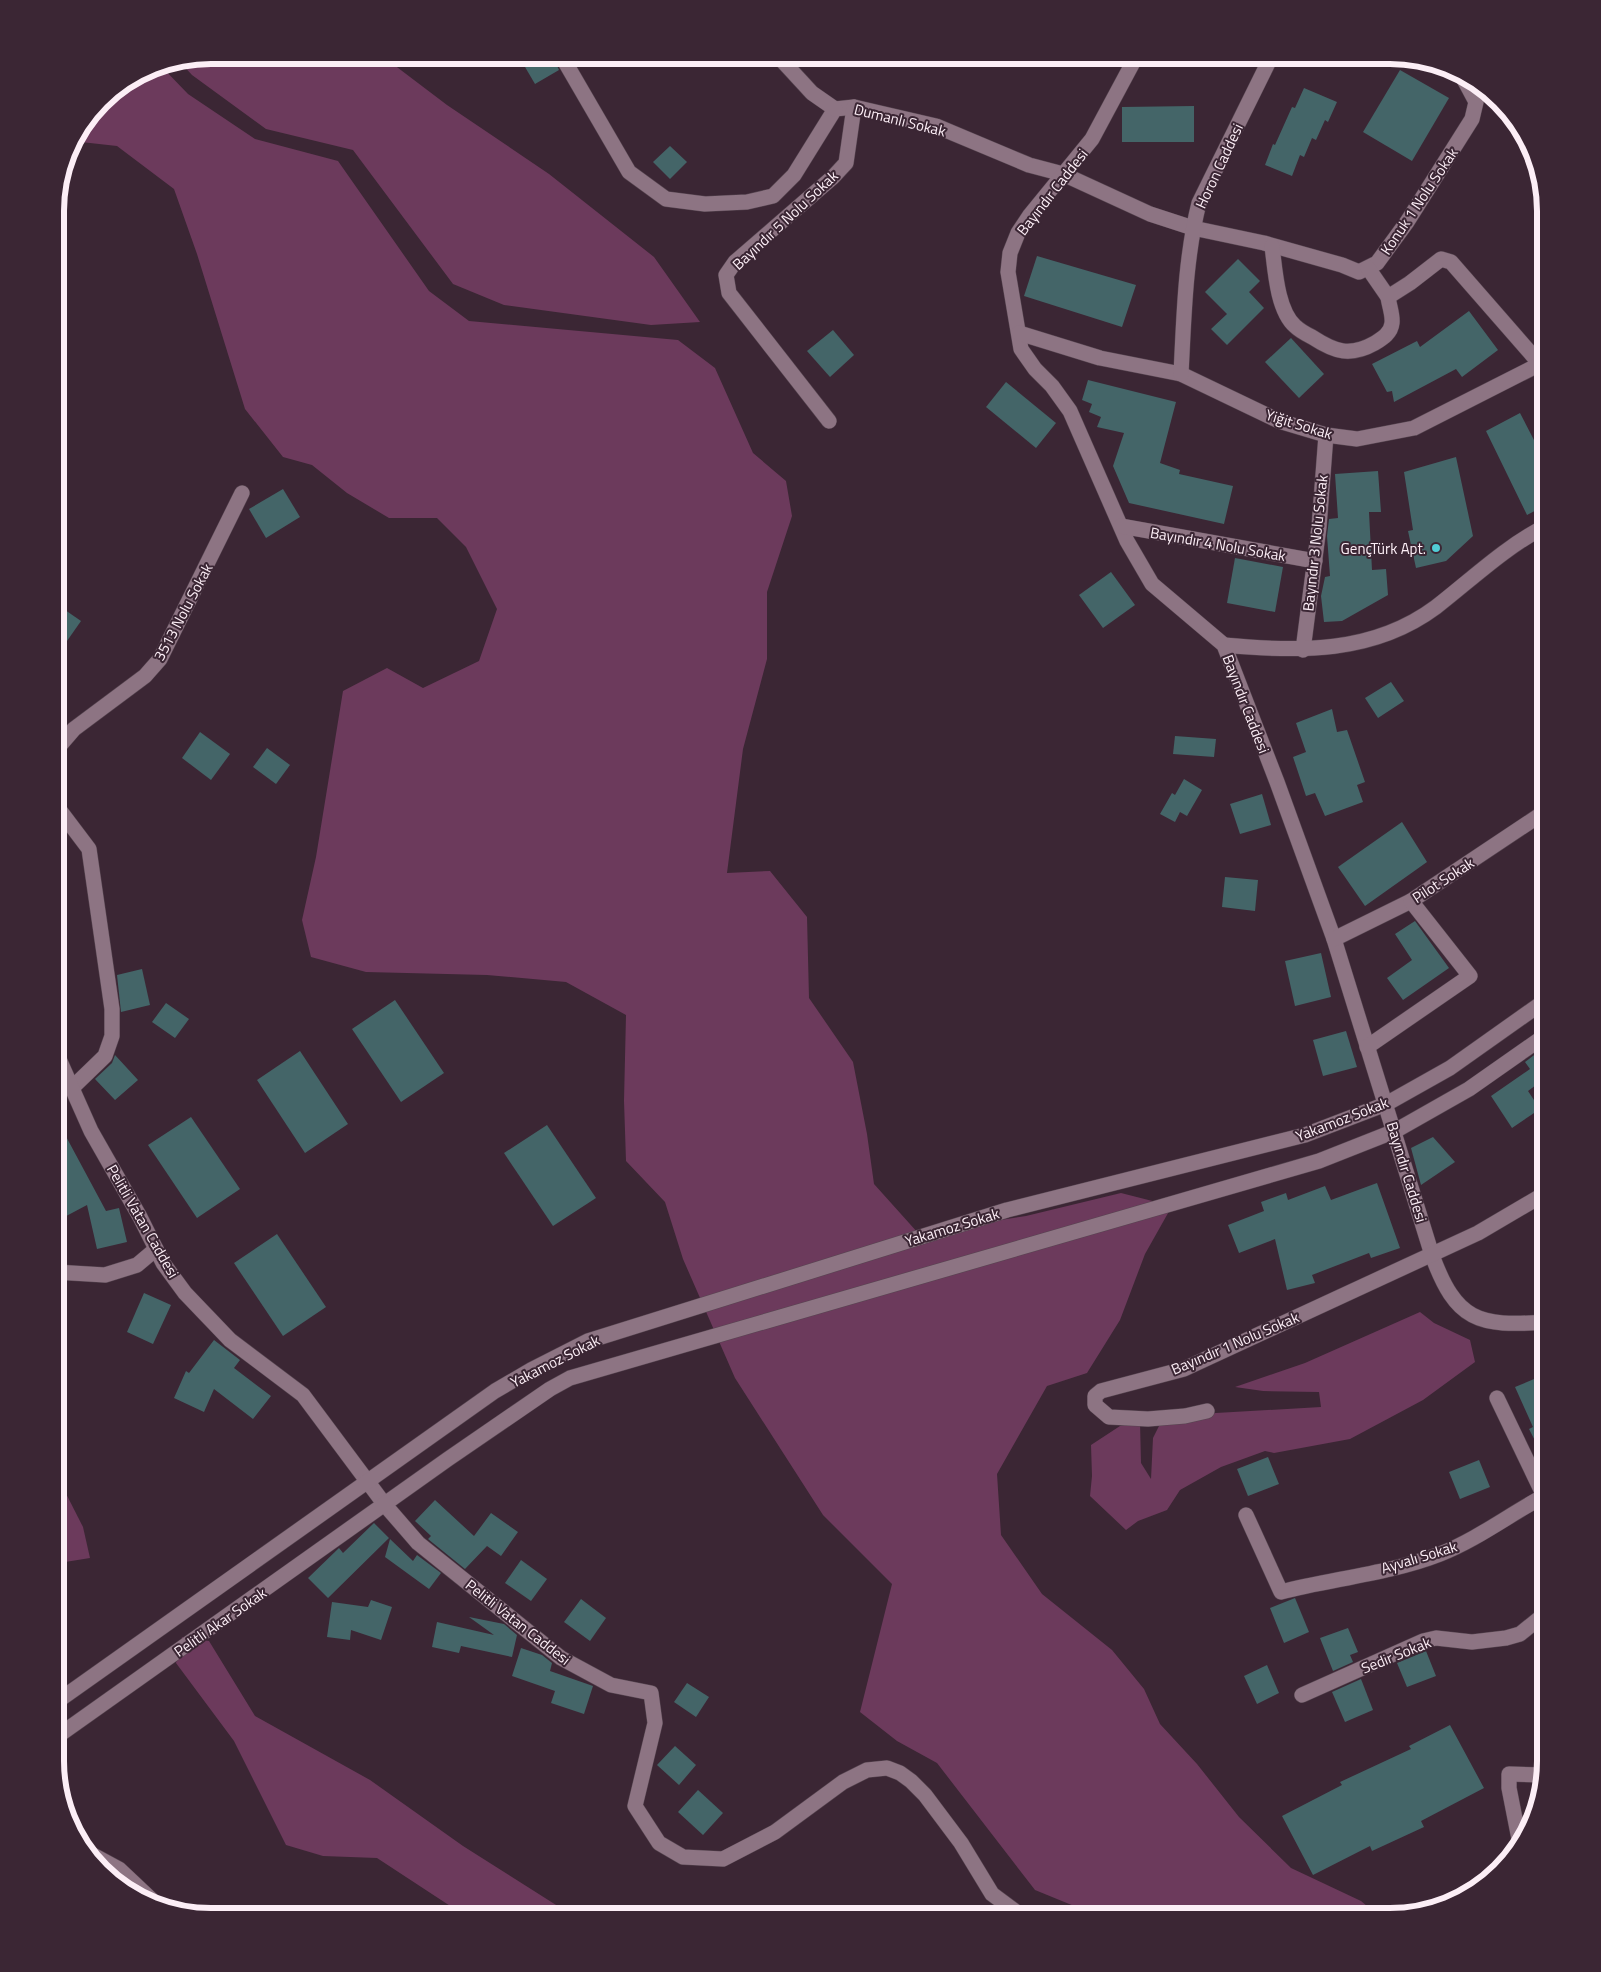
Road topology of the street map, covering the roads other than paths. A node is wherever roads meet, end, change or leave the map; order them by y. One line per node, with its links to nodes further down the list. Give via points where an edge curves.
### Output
1 (566, 64): 7 (street, Dumanlı Sokak, via 629,172 666,199 705,204 747,202 773,196 794,175)
2 (785, 64): 7 (street, via 812,93)
3 (1132, 64): 8 (street, Bayındır Caddesi, via 1092,139)
4 (1268, 64): 9 (street, Horon Caddesi, via 1199,203)
5 (1467, 85): 11 (street, Konuk 1 Nolu Sokak, via 1476,102 1472,119 1407,222 1377,263)
6 (854, 107): 7 (street, Dumanlı Sokak); 8 (street, Dumanlı Sokak, via 936,126 1029,165); 17 (street, Bayındır 5 Nolu Sokak, via 846,163 735,262 726,276 729,294)
7 (835, 109)
8 (1063, 174): 9 (street, Dumanlı Sokak, via 1150,214); 13 (street, Bayındır Caddesi, via 1030,215 1010,253 1008,272)
9 (1193, 228): 10 (street, Konuk 1 Nolu Sokak); 16 (street, Horon Caddesi)
10 (1272, 246): 11 (street, Konuk 1 Nolu Sokak, via 1359,272); 12 (street, via 1285,311 1295,326 1326,346 1345,352 1363,350 1381,340 1392,323)
11 (1368, 268): 12 (street)
12 (1388, 297): 14 (street, via 1441,259 1451,262)
13 (1019, 333): 16 (street, Yiğit Sokak, via 1100,358); 20 (street, Bayındır Caddesi, via 1021,349 1070,411)
14 (1537, 355)
15 (1537, 365): 18 (street, Yiğit Sokak, via 1414,428 1357,439)
16 (1181, 374): 18 (street, Yiğit Sokak, via 1279,421)
17 (829, 421)
18 (1326, 435): 22 (street, Bayındır 3 Nolu Sokak)
19 (242, 493): 25 (street, 3513 Nolu Sokak, via 160,660 145,676)
20 (1121, 526): 22 (street, Bayındır 4 Nolu Sokak); 23 (street, Bayındır Caddesi, via 1152,584)
21 (1537, 530): 24 (street, via 1407,625 1346,646)
22 (1315, 561): 24 (street, Bayındır 3 Nolu Sokak)
23 (1224, 645): 24 (street); 29 (street, Bayındır Caddesi)
24 (1303, 650)
25 (64, 741)
26 (64, 816): 34 (street, via 88,849 112,1009 112,1036 105,1056)
27 (1537, 817): 28 (street, Pilot Sokak)
28 (1411, 901): 29 (street, Pilot Sokak); 32 (street, via 1470,976)
29 (1334, 939): 32 (street, Bayındır Caddesi)
30 (1537, 1006): 35 (street, Yakamoz Sokak, via 1450,1068)
31 (1537, 1041): 36 (street, Yakamoz Sokak, via 1470,1088)
32 (1367, 1047): 35 (street, Bayındır Caddesi)
33 (64, 1068): 34 (street, Pelitli Vatan Caddesi)
34 (73, 1087): 38 (street, Pelitli Vatan Caddesi, via 91,1131)
35 (1386, 1104): 36 (street, Bayındır Caddesi); 45 (street, Yakamoz Sokak, via 1305,1135 1007,1210 588,1341 496,1391)
36 (1395, 1131): 39 (street, Bayındır Caddesi); 47 (street, Yakamoz Sokak, via 1319,1161 570,1378)
37 (1537, 1198): 39 (street, via 1478,1233)
38 (156, 1249): 40 (street, via 137,1265 105,1275); 45 (street, Pelitli Vatan Caddesi, via 185,1293 230,1340 303,1395)
39 (1432, 1254): 41 (street, Bayındır Caddesi, via 1452,1299 1471,1316 1498,1324); 43 (street, Bayındır 1 Nolu Sokak, via 1184,1369 1101,1392 1096,1396 1095,1405 1109,1417 1148,1419)
40 (64, 1273)
41 (1537, 1322)
42 (1498, 1398): 44 (street)
43 (1207, 1411)
44 (1537, 1478)
45 (369, 1481): 47 (street, Pelitli Vatan Caddesi); 51 (street, Pelitli Akar Sokak)
46 (1537, 1500): 48 (street, Ayvalı Sokak, via 1475,1539 1439,1554 1405,1565 1281,1592)
47 (385, 1505): 52 (street, Pelitli Akar Sokak); 57 (street, Pelitli Vatan Caddesi, via 418,1543 561,1658 611,1684 651,1693 655,1723 634,1806 659,1843 683,1857 723,1859 775,1832 842,1782 867,1770 887,1768 911,1780 925,1795 961,1843 992,1894)
48 (1246, 1515)
49 (1537, 1620): 50 (street, Sedir Sokak, via 1520,1634 1506,1638 1472,1642 1436,1638 1423,1641)
50 (1302, 1695)
51 (64, 1697)
52 (64, 1732)
53 (1536, 1775): 54 (street, via 1509,1774)
54 (1518, 1835)
55 (102, 1860): 56 (street, via 119,1869)
56 (143, 1892)
57 (1011, 1908)

